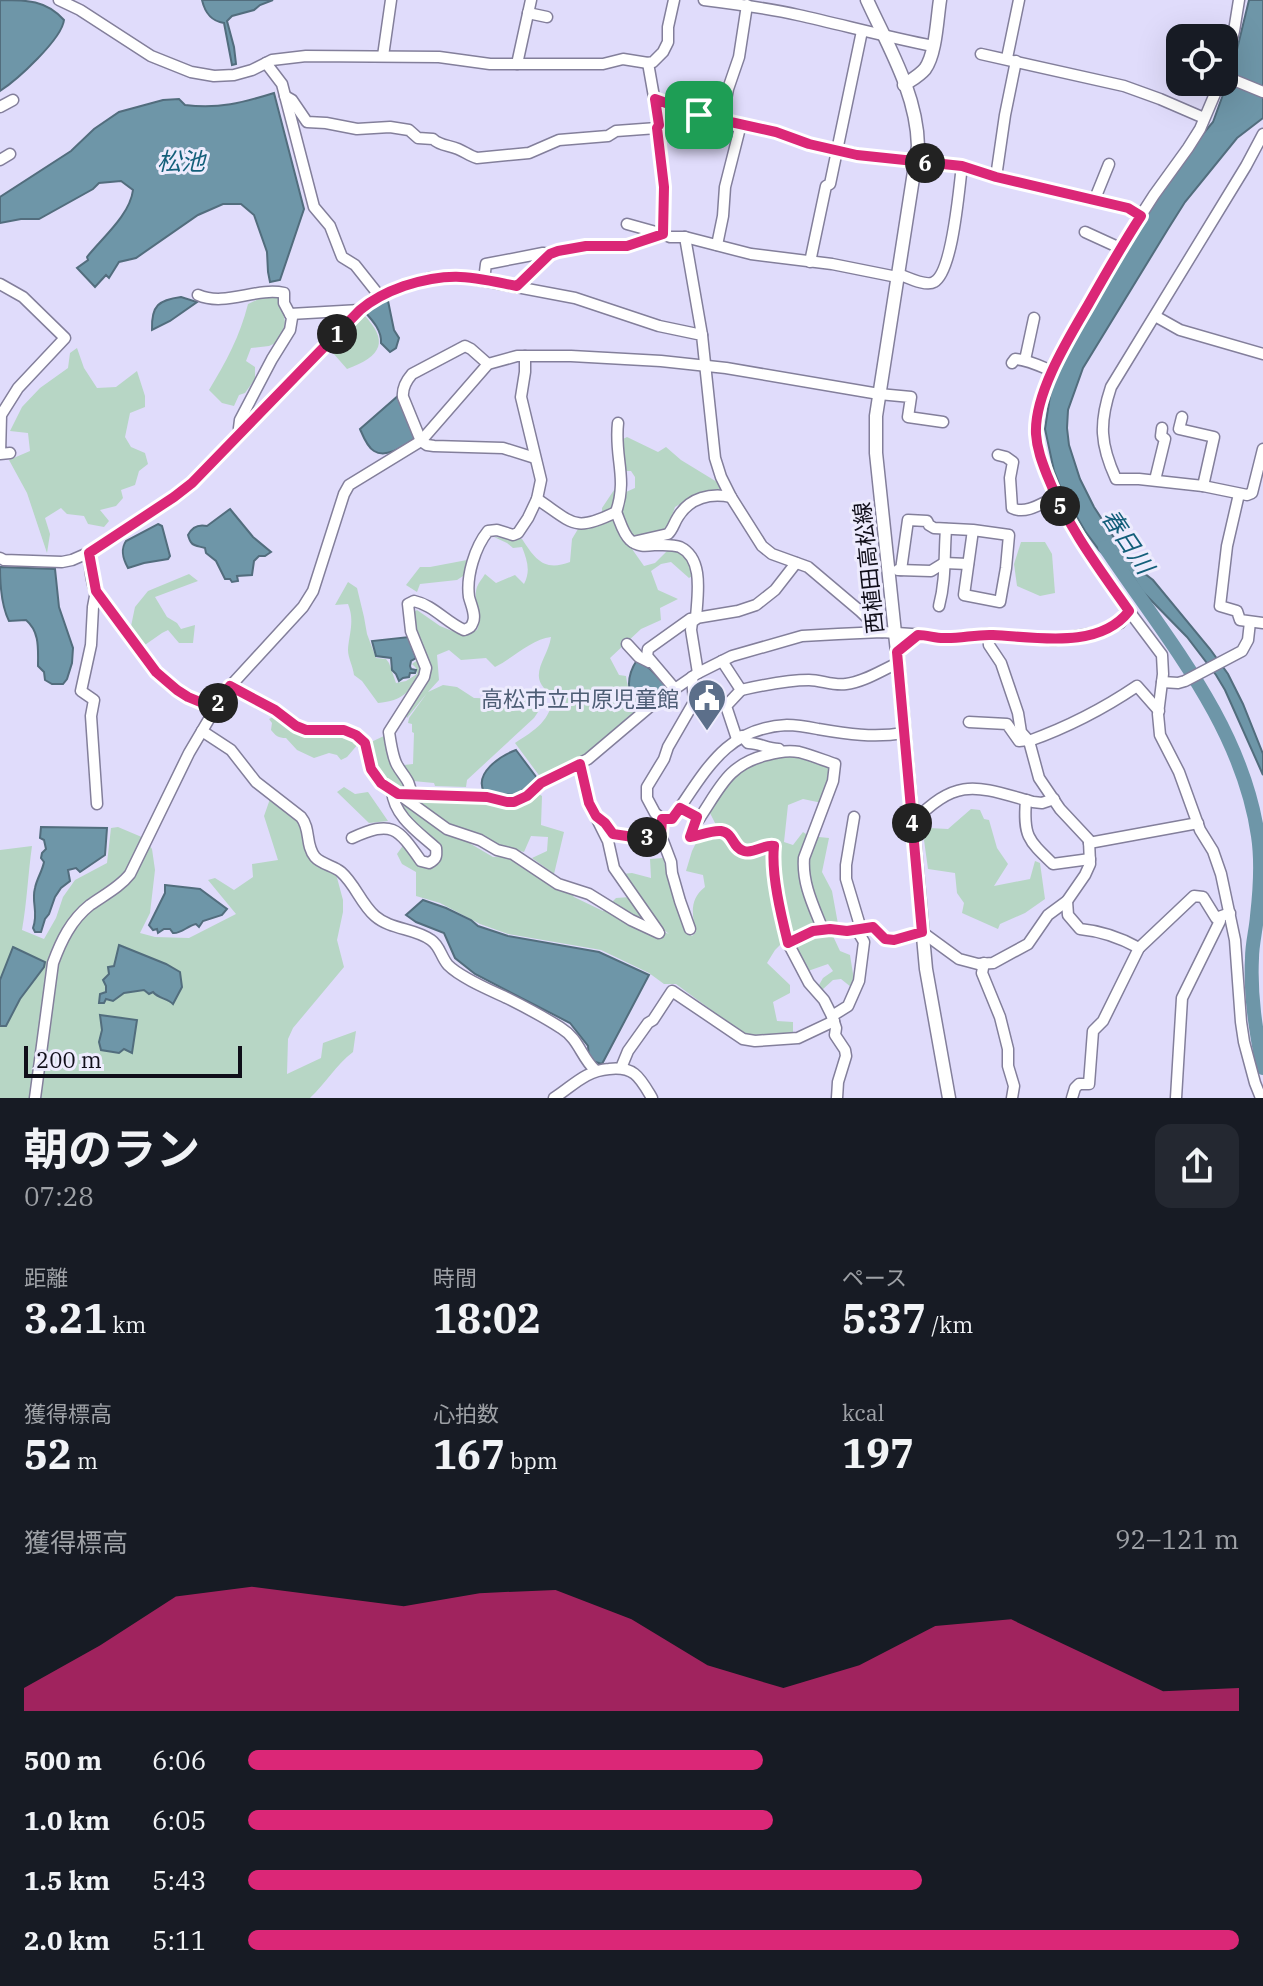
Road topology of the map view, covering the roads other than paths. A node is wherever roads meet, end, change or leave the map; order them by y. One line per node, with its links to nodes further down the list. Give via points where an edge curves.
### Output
1 (59, 0): 10 (street)
2 (391, 0): 19 (street)
3 (531, 0): 12 (street)
4 (674, 0): 22 (street, via 668,42)
5 (704, 0): 11 (street)
6 (867, 0): 16 (main road, 西植田高松線)
7 (940, 0): 17 (main road)
8 (1019, 0): 20 (street)
9 (1239, 0): 14 (street)
10 (74, 3): 21 (street, via 143,52 191,72 234,75)
11 (747, 5): 15 (street); 33 (street)
12 (528, 13): 13 (street); 23 (street)
13 (547, 17)
14 (1235, 24)
15 (862, 31): 16 (street); 37 (street)
16 (883, 36): 17 (street); 25 (main road, 西植田高松線)
17 (933, 46): 25 (main road, via 926,67)
18 (981, 54): 20 (street)
19 (383, 56): 21 (street, via 306,56); 23 (street)
20 (1011, 59): 32 (street, via 1124,86); 41 (street)
21 (266, 63): 27 (street)
22 (648, 63): 23 (street, via 623,59 603,64); 29 (street)
23 (517, 64)
24 (1238, 82): 26 (street)
25 (904, 85): 38 (main road, 西植田高松線, via 916,118)
26 (1263, 92)
27 (285, 96): 35 (street, via 307,122 409,130 477,158 529,153 559,140); 56 (street, via 314,207 330,226 342,257)
28 (1215, 96): 32 (street)
29 (655, 99): 33 (street); 35 (street)
30 (13, 100): 31 (street)
31 (0, 107)
32 (1204, 118): 43 (street)
33 (722, 120): 34 (street)
34 (741, 124): 37 (street); 48 (street)
35 (657, 128): 46 (street)
36 (1263, 134): 60 (street)
37 (838, 149): 38 (street); 51 (street)
38 (915, 162): 40 (street); 52 (main road, 西植田高松線)
39 (1109, 164): 42 (street)
40 (962, 166): 41 (street); 52 (street, via 950,247 938,280 927,284)
41 (996, 177): 42 (street)
42 (1094, 201): 43 (street)
43 (1141, 216): 49 (street)
44 (627, 224): 46 (street)
45 (1085, 232): 49 (street)
46 (663, 234): 47 (street); 50 (street, via 627,246 575,247)
47 (685, 237): 48 (street); 62 (street)
48 (717, 245): 51 (street)
49 (1120, 248): 69 (street)
50 (550, 254): 53 (street, via 486,264); 55 (street)
51 (810, 262): 52 (street)
52 (898, 276): 70 (main road, 西植田高松線)
53 (484, 280): 55 (street); 58 (street, via 430,278 385,293)
54 (0, 284): 78 (street, via 23,297 65,338 18,388 1,415 0,454)
55 (517, 286): 62 (street)
56 (378, 294)
57 (198, 295): 59 (street, via 206,299 284,293)
58 (360, 310): 59 (street); 75 (street)
59 (290, 314): 75 (street, via 290,330 240,420)
60 (1155, 316): 63 (street, via 1180,330); 81 (street, via 1111,387 1103,410 1103,435 1116,479)
61 (1034, 318): 65 (street)
62 (702, 335): 68 (street)
63 (1263, 354)
64 (525, 356): 67 (street); 68 (street); 80 (street, via 521,397)
65 (1025, 360): 66 (street); 69 (street)
66 (1012, 363)
67 (488, 364): 76 (street); 76 (street, via 465,346 412,374 402,393)
68 (704, 365): 70 (street); 84 (street, via 715,458)
69 (1052, 371): 85 (street, via 1036,435)
70 (879, 394): 72 (street, via 911,397 908,417); 96 (main road, 西植田高松線, via 876,453)
71 (1182, 417): 82 (street, via 1179,429 1214,437)
72 (943, 422)
73 (618, 423): 87 (street, via 623,487)
74 (1162, 428): 81 (street, via 1165,439)
75 (241, 434): 91 (street, via 192,483)
76 (421, 441): 80 (street, via 503,448); 112 (street, via 349,485 308,599)
77 (1263, 449): 83 (street, via 1252,493)
78 (10, 453)
79 (998, 455): 85 (street, via 1013,462 1012,508 1025,511)
80 (535, 458): 86 (street, via 541,480)
81 (1155, 480): 82 (street)
82 (1203, 486): 83 (street)
83 (1239, 494): 101 (street, via 1220,606)
84 (731, 497): 90 (street, via 709,495 687,505 668,534); 93 (street, via 762,546)
85 (1055, 497): 99 (street)
86 (537, 499): 87 (street, via 577,524); 125 (street, via 518,533 488,531 481,540 472,563 471,627 456,627 422,603 408,604 411,631 426,668 389,732)
87 (616, 512): 90 (street)
88 (946, 529): 89 (street); 94 (street); 96 (street, via 908,520)
89 (973, 530): 95 (street); 95 (street, via 1009,535 1000,602 964,595)
90 (631, 542): 100 (street, via 679,546 687,553 696,566)
91 (89, 553): 92 (street, via 62,562); 97 (street)
92 (0, 558)
93 (796, 563): 100 (street, via 756,605); 103 (street, via 821,576)
94 (944, 563): 95 (street); 96 (street, via 931,571); 98 (street)
95 (968, 564)
96 (895, 571): 103 (main road, 西植田高松線)
97 (96, 591): 115 (street, via 156,672 188,697); 128 (street, via 81,691 94,700)
98 (939, 606)
99 (1129, 611): 104 (street, via 1120,623 1100,632 1054,640); 111 (street, via 1162,655)
100 (696, 619): 109 (street, via 648,649); 110 (street, via 691,630)
101 (1250, 622): 102 (street); 111 (street, via 1242,651 1178,683)
102 (1263, 623)
103 (888, 633): 105 (street); 107 (main road, 西植田高松線); 108 (street, via 802,636)
104 (988, 634): 105 (street); 121 (street)
105 (918, 635): 107 (street)
106 (627, 644): 109 (street)
107 (897, 657): 114 (street, via 847,684 812,679); 119 (main road, 西植田高松線)
108 (722, 661): 110 (street); 114 (street)
109 (651, 663): 113 (street)
110 (695, 675): 113 (street); 133 (street, via 694,702 647,787 647,798)
111 (1162, 682): 116 (street)
112 (230, 686): 115 (street); 124 (street, via 306,730 356,735 365,743 371,769)
113 (675, 689): 123 (street)
114 (741, 690): 120 (street, via 726,706)
115 (218, 703): 118 (street)
116 (1159, 711): 121 (street, via 1137,686 1106,707); 135 (street, via 1160,735)
117 (969, 722): 121 (street, via 1007,724 1019,741)
118 (202, 731): 152 (street, via 231,750 256,782 301,817 316,858 342,872 375,916 427,937 448,965 564,1029); 153 (street, via 130,874 80,915 58,948)
119 (904, 733): 120 (street, via 855,735 790,725); 134 (main road, 西植田高松線)
120 (739, 738): 122 (street); 129 (street, via 711,764)
121 (1028, 740): 126 (street, via 1039,778)
122 (784, 751): 131 (street, via 739,765); 145 (street, via 835,764 803,866)
123 (580, 764): 125 (street, via 514,802); 130 (street)
124 (395, 792): 125 (street); 130 (street, via 447,829 513,854 558,884 589,894 659,933 614,868); 137 (street, via 395,806 436,848 435,859 421,861 390,828 373,828)
125 (411, 795)
126 (1054, 799): 127 (street); 138 (street)
127 (1026, 800): 134 (street, via 976,787 962,789 931,803); 139 (street, via 1025,827 1053,864)
128 (97, 804)
129 (680, 808): 131 (street); 133 (street, via 672,819)
130 (596, 816): 136 (street, via 613,834)
131 (697, 817): 147 (street, via 690,837 722,831 744,851 774,846)
132 (854, 817): 144 (street, via 846,879)
133 (662, 819): 136 (street)
134 (912, 823): 146 (main road, 西植田高松線)
135 (1198, 823): 138 (street); 141 (street, via 1216,859)
136 (661, 835): 143 (street)
137 (352, 838)
138 (1089, 843): 139 (street)
139 (1090, 859): 140 (street)
140 (1067, 901): 148 (street, via 1068,915 1080,929); 149 (street, via 1048,915 1028,944)
141 (1230, 913): 142 (street); 161 (street, via 1241,1022)
142 (1219, 917): 148 (street, via 1203,897 1194,896); 160 (street, via 1182,998)
143 (690, 929)
144 (859, 929): 145 (street); 146 (street, via 873,927 894,940); 150 (street, via 864,942 859,981 848,1006)
145 (823, 930): 147 (street)
146 (922, 932): 149 (street, via 959,959); 157 (main road, 西植田高松線)
147 (788, 943): 150 (street)
148 (1139, 948): 159 (street, via 1093,1031 1089,1084 1079,1084)
149 (984, 963): 158 (street, via 982,973 1008,1049)
150 (833, 1019): 151 (street, via 798,1038 743,1039 672,991); 156 (street, via 846,1056)
151 (621, 1068): 152 (street); 155 (street, via 631,1070)
152 (595, 1070): 154 (street)
153 (35, 1098)
154 (554, 1098)
155 (652, 1098)
156 (837, 1098)
157 (949, 1098)
158 (1012, 1098)
159 (1072, 1098)
160 (1176, 1098)
161 (1261, 1098)

